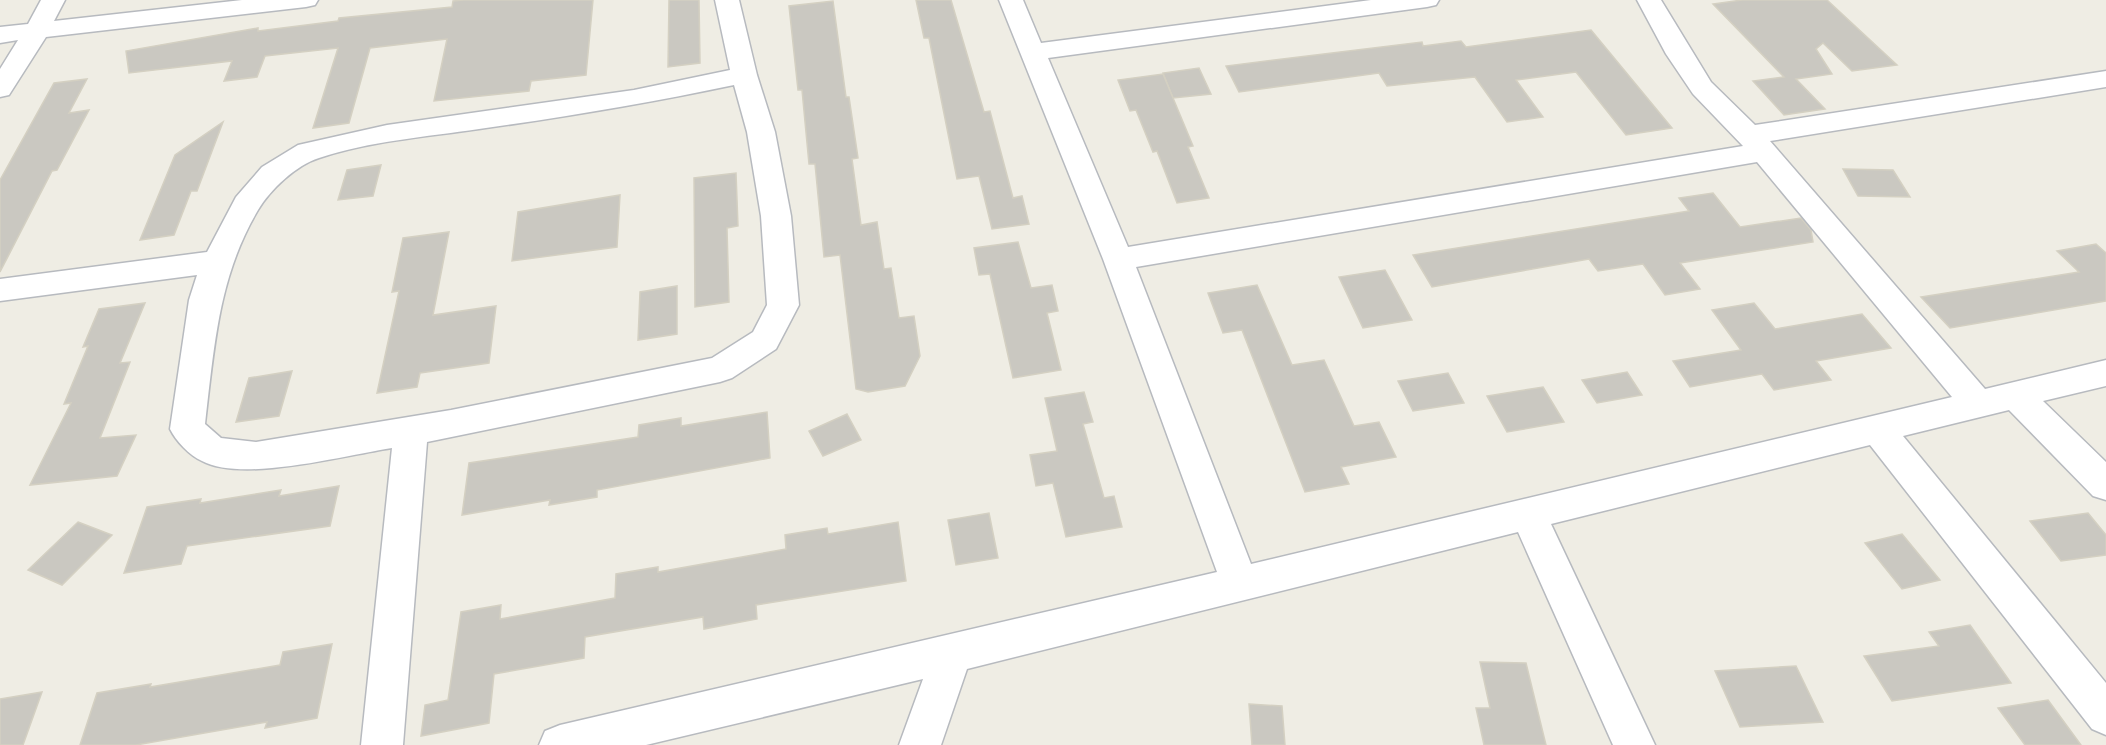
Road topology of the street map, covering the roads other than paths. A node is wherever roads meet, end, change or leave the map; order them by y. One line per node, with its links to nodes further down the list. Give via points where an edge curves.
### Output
1 (53, 0): 7 (street)
2 (306, 0): 7 (street)
3 (727, 0): 10 (street)
4 (1011, 0): 9 (street)
5 (1427, 0): 9 (street)
6 (1649, 0): 13 (street, via 1678,54 1702,88)
7 (37, 31): 8 (street); 12 (street)
8 (0, 35)
9 (1031, 52): 14 (street)
10 (744, 75): 15 (street, via 634,98 387,134 308,150 272,174 246,204); 21 (street, via 761,132 779,250 783,305 765,340 720,369)
11 (2106, 79): 13 (street)
12 (0, 89)
13 (1756, 144): 14 (street); 19 (street)
14 (1118, 259): 24 (street)
15 (218, 262): 16 (street); 21 (street, via 206,300 187,429 213,451 256,456)
16 (0, 290)
17 (2106, 373): 18 (street)
18 (2014, 394): 19 (street); 22 (street)
19 (1977, 403): 20 (street)
20 (1878, 430): 23 (street); 26 (street)
21 (411, 431): 27 (street)
22 (2106, 485)
23 (1528, 514): 24 (street); 30 (street)
24 (1240, 585): 25 (street)
25 (952, 654): 28 (street); 29 (street)
26 (2106, 715)
27 (382, 745)
28 (560, 745)
29 (920, 745)
30 (1634, 745)

